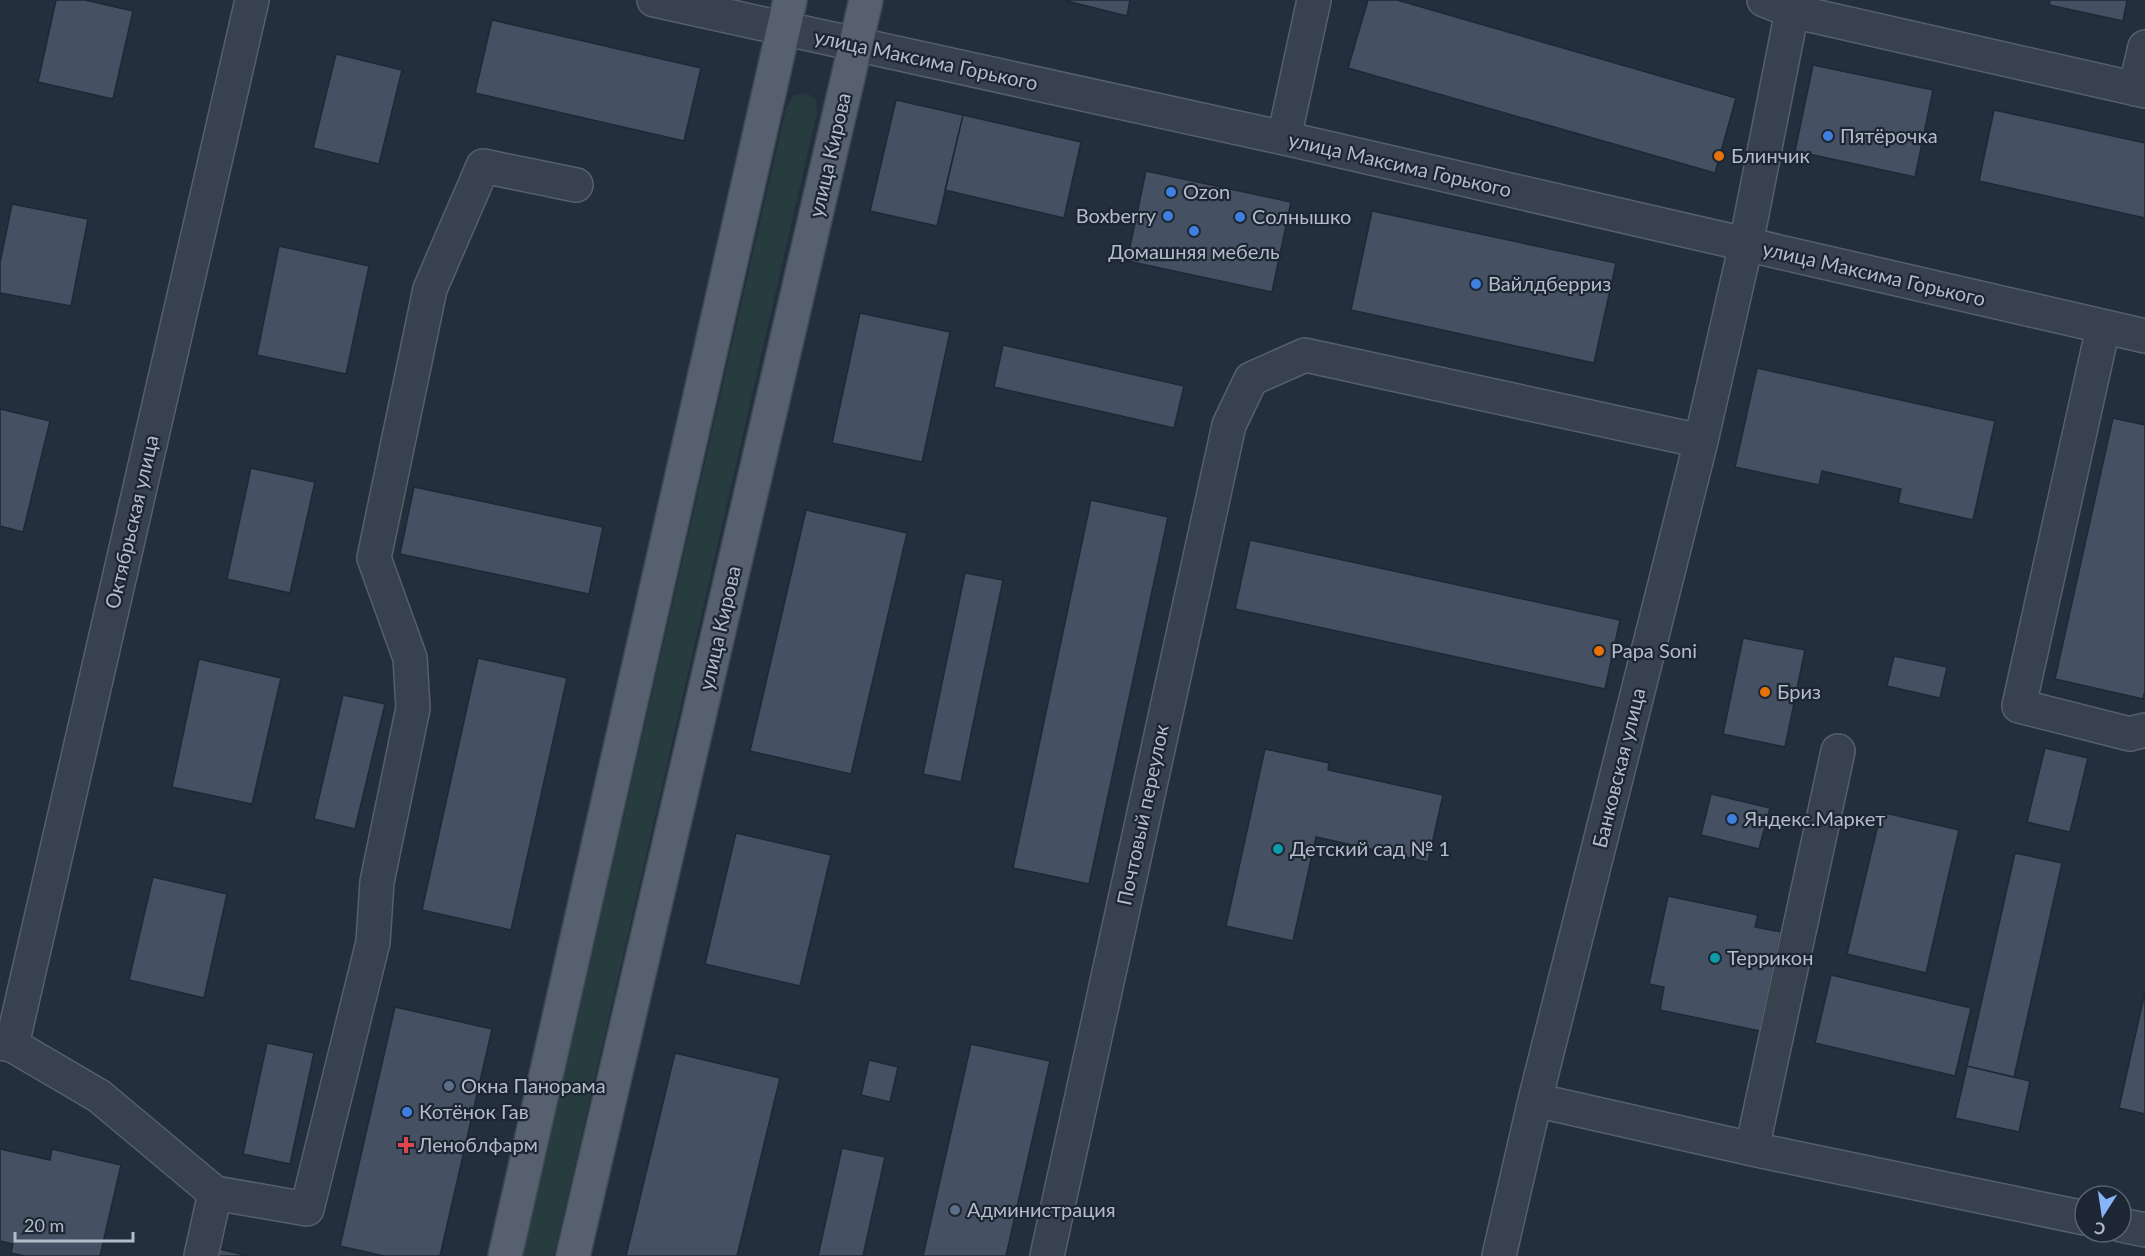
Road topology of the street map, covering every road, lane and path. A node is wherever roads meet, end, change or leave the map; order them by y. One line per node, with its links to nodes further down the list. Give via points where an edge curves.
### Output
1 (252, 0): 19 (street, Октябрьская улица)
2 (654, 0): 7 (street, улица Максима Горького)
3 (866, 0): 8 (main road, улица Кирова)
4 (1314, 0): 11 (street)
5 (1778, 5): 6 (street); 13 (street, Банковская улица)
6 (1847, 12): 10 (street)
7 (786, 14): 8 (street, улица Максима Горького); 25 (main road)
8 (856, 45): 11 (street, улица Максима Горького); 26 (main road, улица Кирова)
9 (2145, 47): 10 (street)
10 (2140, 90)
11 (1284, 138): 13 (street, улица Максима Горького)
12 (576, 185): 22 (street, via 483,166 430,290 374,558 410,658 413,708 377,882 373,942 307,1209)
13 (1746, 244): 14 (street, улица Максима Горького); 16 (street, Банковская улица)
14 (2103, 328): 15 (street, улица Максима Горького); 17 (street, via 2019,706 2130,734)
15 (2145, 336)
16 (1701, 441): 20 (street, Банковская улица); 27 (street, Почтовый переулок, via 1305,355 1251,379 1228,425)
17 (2145, 730)
18 (1838, 751): 21 (street)
19 (6, 1044): 22 (street, via 99,1096)
20 (1535, 1100): 21 (street); 28 (street, Банковская улица)
21 (1752, 1149): 23 (street)
22 (215, 1193): 24 (street)
23 (2073, 1216)
24 (201, 1256)
25 (505, 1256)
26 (573, 1256)
27 (1047, 1256)
28 (1499, 1256)

